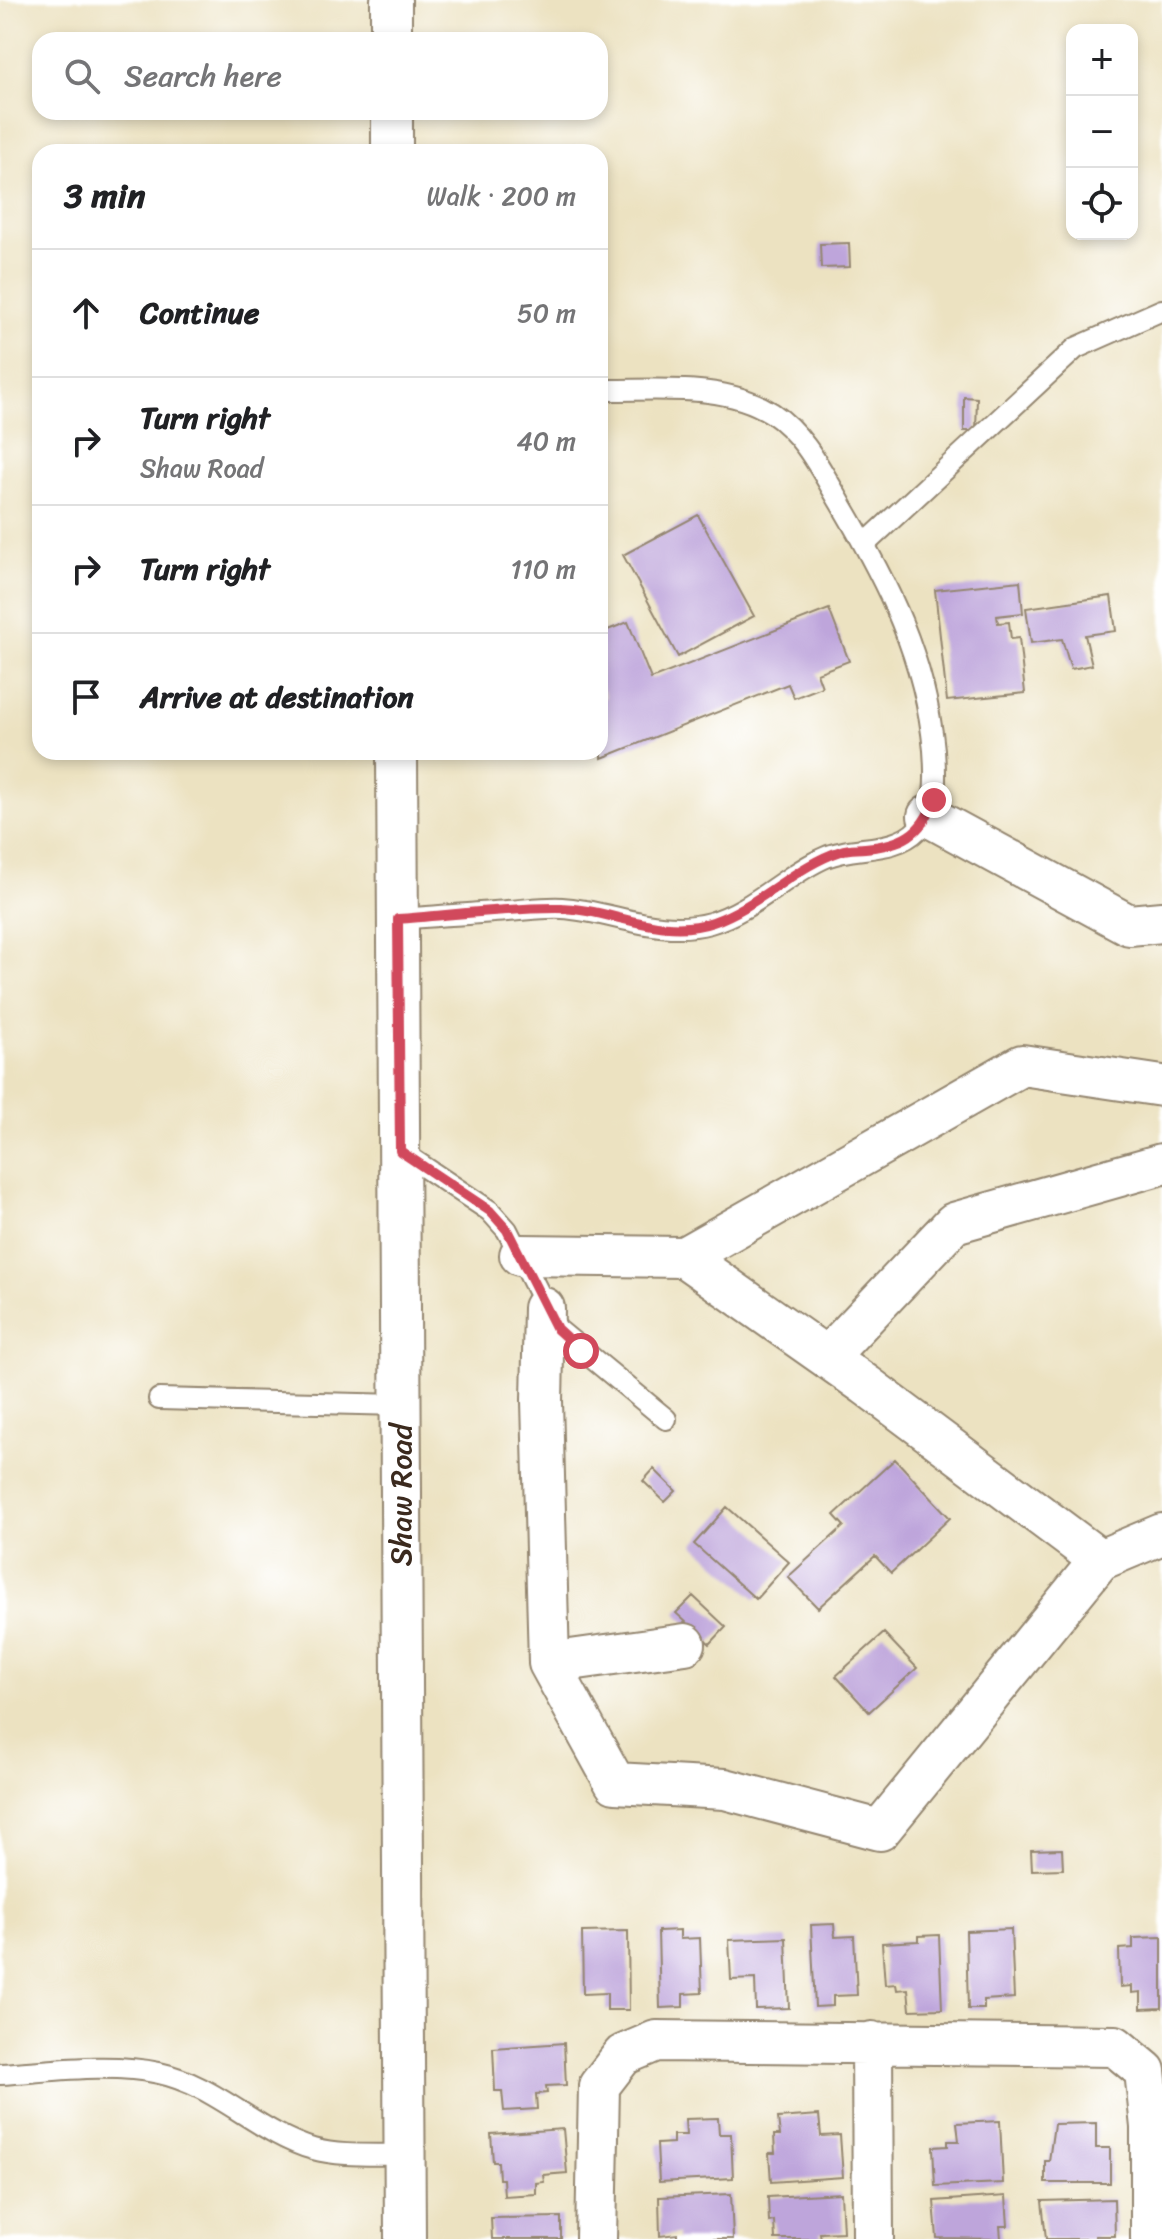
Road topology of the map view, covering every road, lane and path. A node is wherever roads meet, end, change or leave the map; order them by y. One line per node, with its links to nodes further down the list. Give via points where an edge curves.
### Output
1 (391, 0): 2 (street)
2 (391, 32)
3 (392, 120): 4 (street)
4 (392, 144)
5 (1162, 310): 7 (lane, via 1076,348)
6 (608, 390): 7 (lane, via 695,392 738,398 772,413 816,462)
7 (865, 544): 9 (lane, via 895,601 930,711 936,770)
8 (397, 760): 10 (street, Shaw Road)
9 (928, 816): 10 (lane, via 916,832 892,844 845,849 822,858 713,922 660,927 557,908); 11 (street, via 1129,925)
10 (398, 919): 13 (street, Shaw Road)
11 (1162, 922)
12 (1162, 1086): 16 (street, via 1022,1065)
13 (400, 1151): 15 (lane, via 490,1211); 20 (street, Shaw Road)
14 (1162, 1164): 18 (street, via 954,1223)
15 (520, 1255): 16 (street); 17 (lane)
16 (684, 1257): 18 (street)
17 (544, 1308): 21 (lane, via 573,1344); 25 (street)
18 (827, 1357): 23 (street)
19 (159, 1399): 20 (lane)
20 (401, 1405): 28 (street, Shaw Road)
21 (666, 1419)
22 (1162, 1534): 23 (street)
23 (1100, 1560): 25 (street, via 880,1830 725,1789 615,1783)
24 (685, 1644): 25 (street)
25 (549, 1663)
26 (872, 2042): 30 (street, via 656,2041 623,2055 599,2086); 31 (street); 32 (street, via 1115,2046 1145,2071)
27 (0, 2074): 28 (lane, via 126,2069 160,2073 190,2083 312,2148)
28 (405, 2155): 29 (street, Shaw Road)
29 (405, 2239)
30 (596, 2239)
31 (873, 2239)
32 (1151, 2239)

